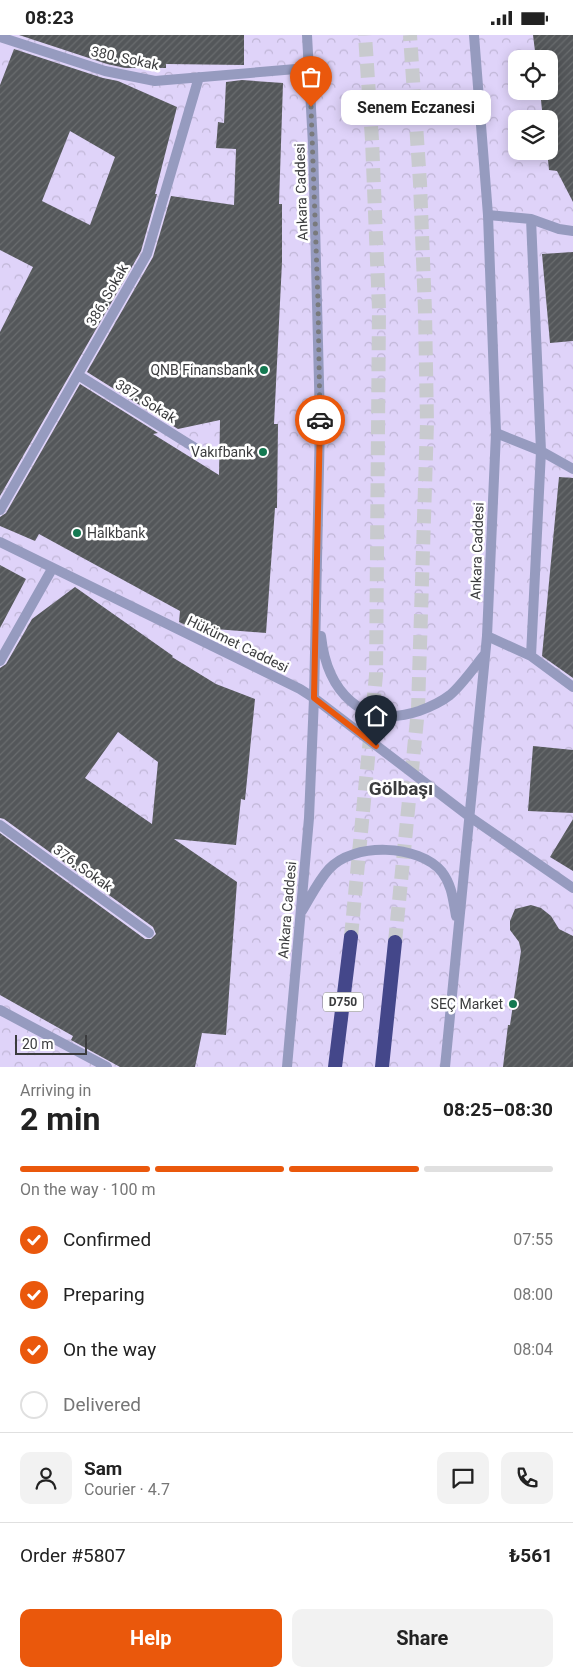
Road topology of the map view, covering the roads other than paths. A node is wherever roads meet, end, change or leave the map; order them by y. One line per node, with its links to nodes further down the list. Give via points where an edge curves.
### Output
1 (307, 35): 4 (street, Ankara Caddesi)
2 (474, 35): 6 (street, Ankara Caddesi)
3 (0, 37): 5 (street, 380. Sokak, via 105,71 155,81)
4 (308, 68): 5 (street, 380. Sokak); 17 (street, Ankara Caddesi, via 320,412)
5 (199, 77): 9 (street, 386. Sokak, via 147,254)
6 (488, 215): 7 (street); 10 (street, Ankara Caddesi)
7 (531, 219): 8 (street); 12 (street)
8 (573, 231)
9 (78, 375): 11 (street, 387. Sokak); 14 (street, 386. Sokak)
10 (496, 433): 12 (street); 18 (street, Ankara Caddesi)
11 (200, 451)
12 (541, 451): 13 (street); 20 (street)
13 (573, 469)
14 (0, 510)
15 (0, 542): 16 (street, Hükümet Caddesi)
16 (52, 569): 21 (street); 23 (street, Hükümet Caddesi)
17 (316, 596): 19 (street, via 323,655 332,679 346,697 369,713 405,716 428,708 451,695); 23 (street, Ankara Caddesi)
18 (487, 636): 19 (street, Ankara Caddesi); 20 (street)
19 (485, 654): 24 (street, Ankara Caddesi)
20 (531, 657): 22 (street)
21 (0, 661)
22 (573, 687)
23 (314, 698): 24 (street, Hükümet Caddesi); 27 (street, Ankara Caddesi)
24 (470, 817): 26 (street, Hükümet Caddesi); 28 (street, Ankara Caddesi)
25 (0, 825): 29 (street, 376. Sokak)
26 (573, 888)
27 (301, 912): 28 (street, via 329,868 347,856 379,849 399,851 431,862 442,872 452,890); 34 (street, Ankara Caddesi)
28 (458, 929): 37 (street, Ankara Caddesi)
29 (149, 933)
30 (351, 937): 35 (highway, D750)
31 (395, 942): 36 (highway)
32 (0, 1010): 33 (street)
33 (107, 1067)
34 (287, 1067)
35 (335, 1067)
36 (382, 1067)
37 (445, 1067)

